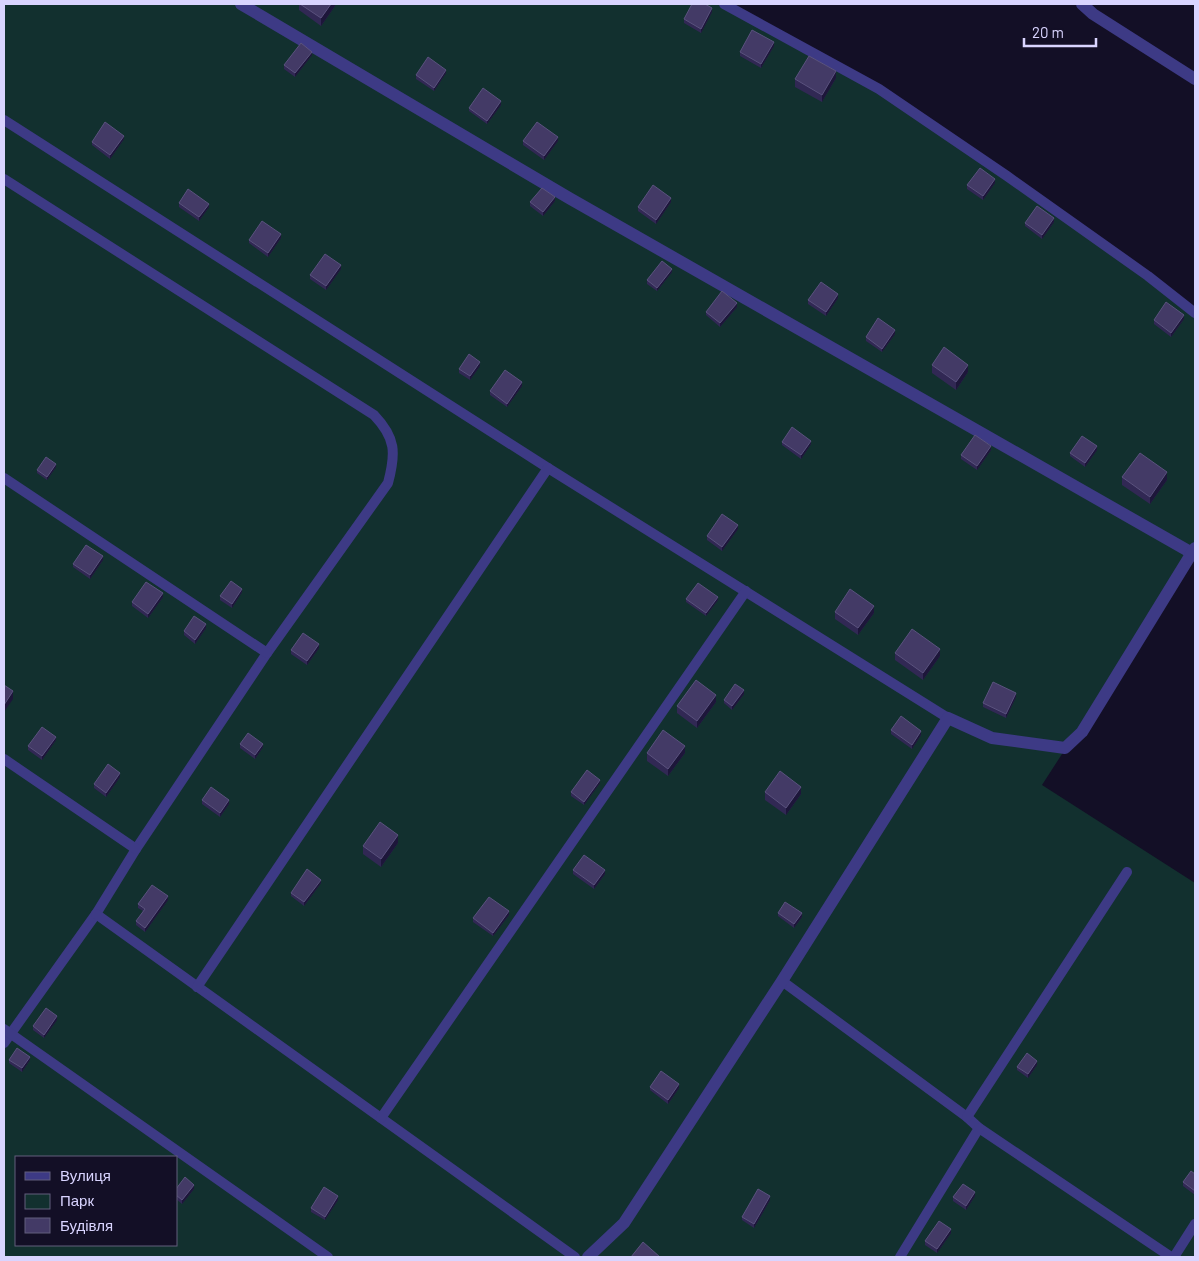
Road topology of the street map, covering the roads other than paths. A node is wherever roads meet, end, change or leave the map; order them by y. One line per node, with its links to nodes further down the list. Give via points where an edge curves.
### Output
1 (240, 4): 10 (street, via 569,198)
2 (724, 4): 7 (lane, via 879,89 1015,181)
3 (1082, 4): 4 (street)
4 (1195, 79)
5 (4, 120): 8 (lane)
6 (4, 179): 12 (lane, via 374,415 386,428 394,462 388,483)
7 (1195, 313)
8 (548, 468): 11 (lane); 19 (lane)
9 (4, 478): 12 (lane)
10 (1193, 551): 13 (street, via 1082,732 1064,748 992,738)
11 (746, 591): 13 (lane); 23 (lane)
12 (267, 653): 15 (lane)
13 (948, 718): 18 (street)
14 (4, 759): 15 (lane)
15 (136, 849): 17 (lane)
16 (1127, 872): 22 (lane)
17 (96, 914): 19 (lane); 20 (lane)
18 (782, 981): 22 (lane); 28 (street, via 624,1223)
19 (197, 987): 23 (lane)
20 (7, 1031): 21 (lane); 26 (lane)
21 (4, 1043)
22 (967, 1117): 24 (lane)
23 (381, 1118): 27 (lane)
24 (979, 1128): 29 (lane); 30 (lane)
25 (1195, 1224): 30 (lane)
26 (328, 1257)
27 (575, 1257)
28 (588, 1257)
29 (900, 1257)
30 (1173, 1257)

